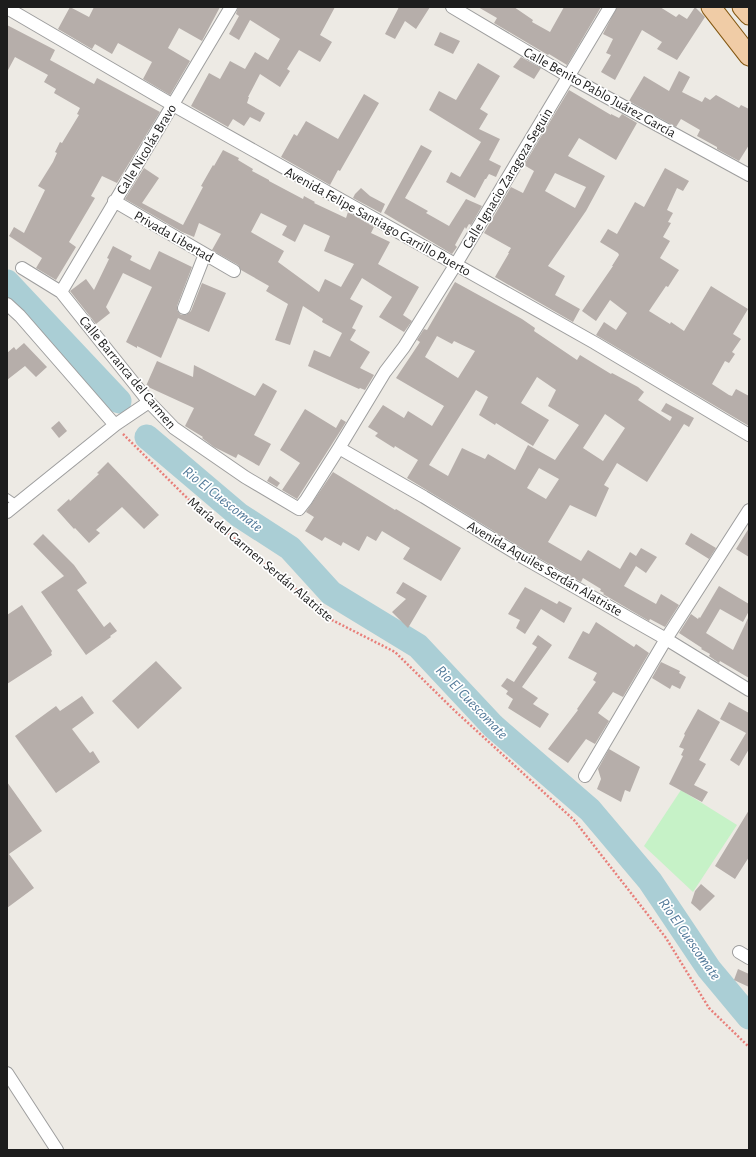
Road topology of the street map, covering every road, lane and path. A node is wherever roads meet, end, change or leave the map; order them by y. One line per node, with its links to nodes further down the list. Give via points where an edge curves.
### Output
1 (231, 7): 10 (street, Calle Nicolás Bravo)
2 (452, 7): 9 (street, Calle Benito Pablo Juárez García)
3 (610, 7): 9 (street, Calle Ignacio Zaragoza Seguin)
4 (711, 7): 8 (main road)
5 (742, 7): 7 (main road)
6 (7, 8): 10 (street, Avenida Felipe Santiago Carrillo Puerto)
7 (749, 15)
8 (749, 56)
9 (568, 76): 11 (street, Calle Benito Pablo Juárez García); 14 (street, Calle Ignacio Zaragoza Seguin)
10 (173, 105): 12 (street, Calle Nicolás Bravo); 14 (street, Avenida Felipe Santiago Carrillo Puerto)
11 (749, 175)
12 (114, 201): 13 (street, Privada Libertad); 17 (street, Calle Nicolás Bravo)
13 (205, 254): 16 (street, Privada Libertad); 19 (street)
14 (456, 264): 22 (street, Avenida Felipe Santiago Carrillo Puerto); 23 (street, Calle Ignacio Zaragoza Seguin)
15 (22, 268): 17 (street, Calle Barranca del Carmen)
16 (234, 271)
17 (61, 292): 20 (street, Calle Barranca del Carmen)
18 (7, 304): 21 (street)
19 (184, 308)
20 (146, 404): 21 (street); 25 (street, Calle Barranca del Carmen, via 174,428 245,477)
21 (118, 422): 24 (street); 30 (path, María del Carmen Serdán Alatriste, via 146,458 183,494 326,617 395,652 459,716 574,820 666,938 709,1008)
22 (749, 435)
23 (339, 448): 25 (street, Calle Ignacio Zaragoza Seguin); 27 (street, Avenida Aquiles Serdán Alatriste)
24 (10, 504)
25 (299, 509)
26 (749, 510): 27 (street)
27 (666, 639): 28 (street, Avenida Aquiles Serdán Alatriste); 29 (street)
28 (749, 690)
29 (585, 776)
30 (749, 1047)
31 (7, 1073): 32 (street)
32 (57, 1150)

